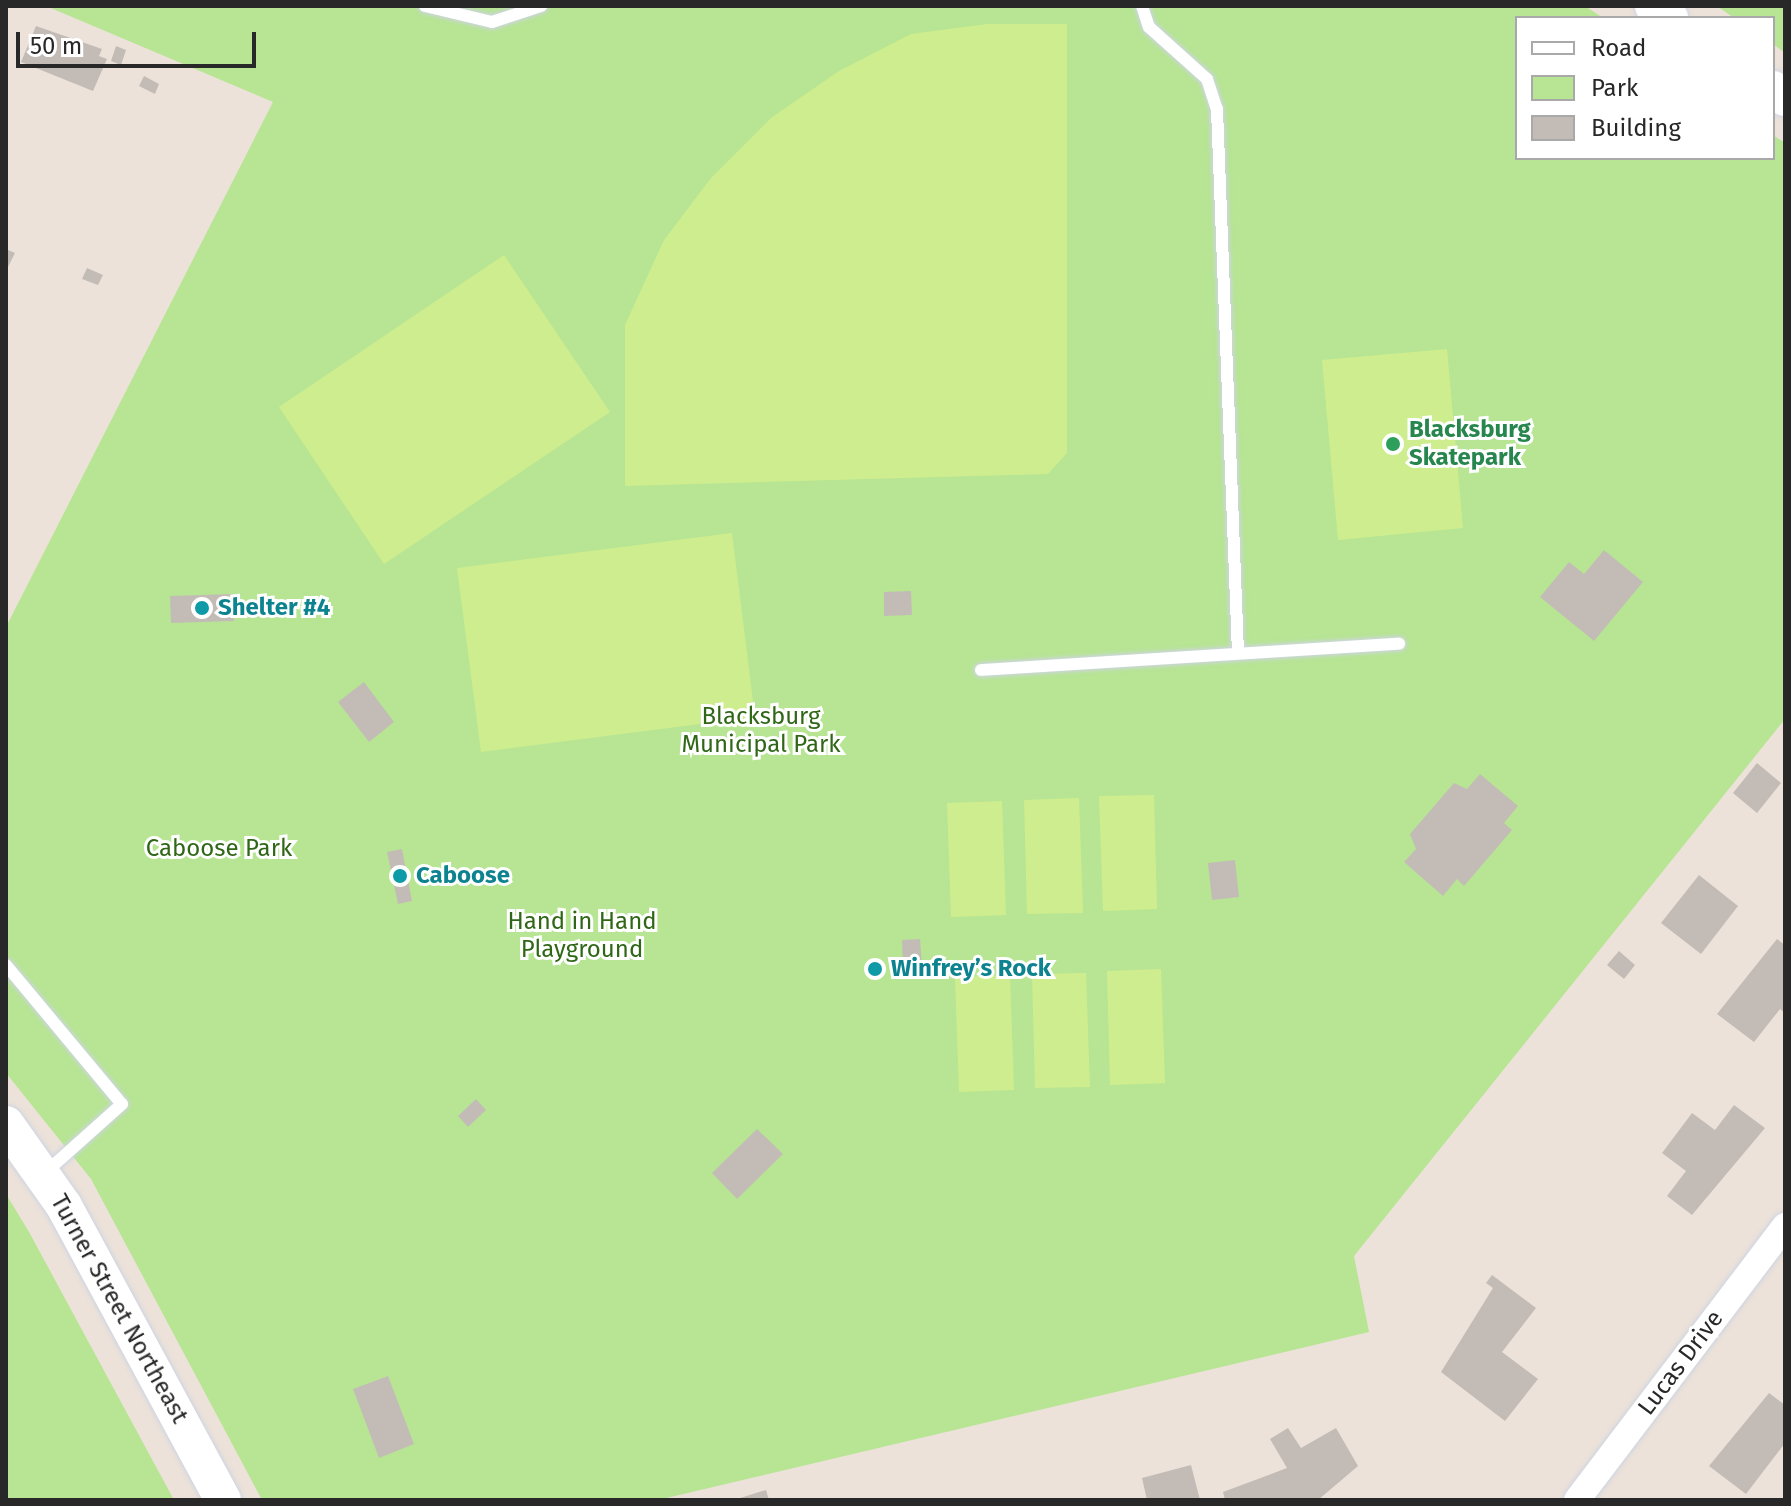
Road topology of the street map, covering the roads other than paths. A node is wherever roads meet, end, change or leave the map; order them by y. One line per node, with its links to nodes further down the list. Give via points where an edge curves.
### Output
1 (425, 6): 2 (lane, via 492,22)
2 (541, 6)
3 (1142, 6): 5 (lane, via 1149,27 1207,79 1217,109)
4 (1399, 644): 5 (lane)
5 (1238, 652): 6 (lane)
6 (981, 670)
7 (6, 965): 9 (lane, via 122,1104)
8 (6, 1124): 9 (street, Turner Street Northeast)
9 (43, 1174): 11 (street, Turner Street Northeast)
10 (1785, 1226): 12 (street, Lucas Drive)
11 (223, 1500)
12 (1577, 1500)

